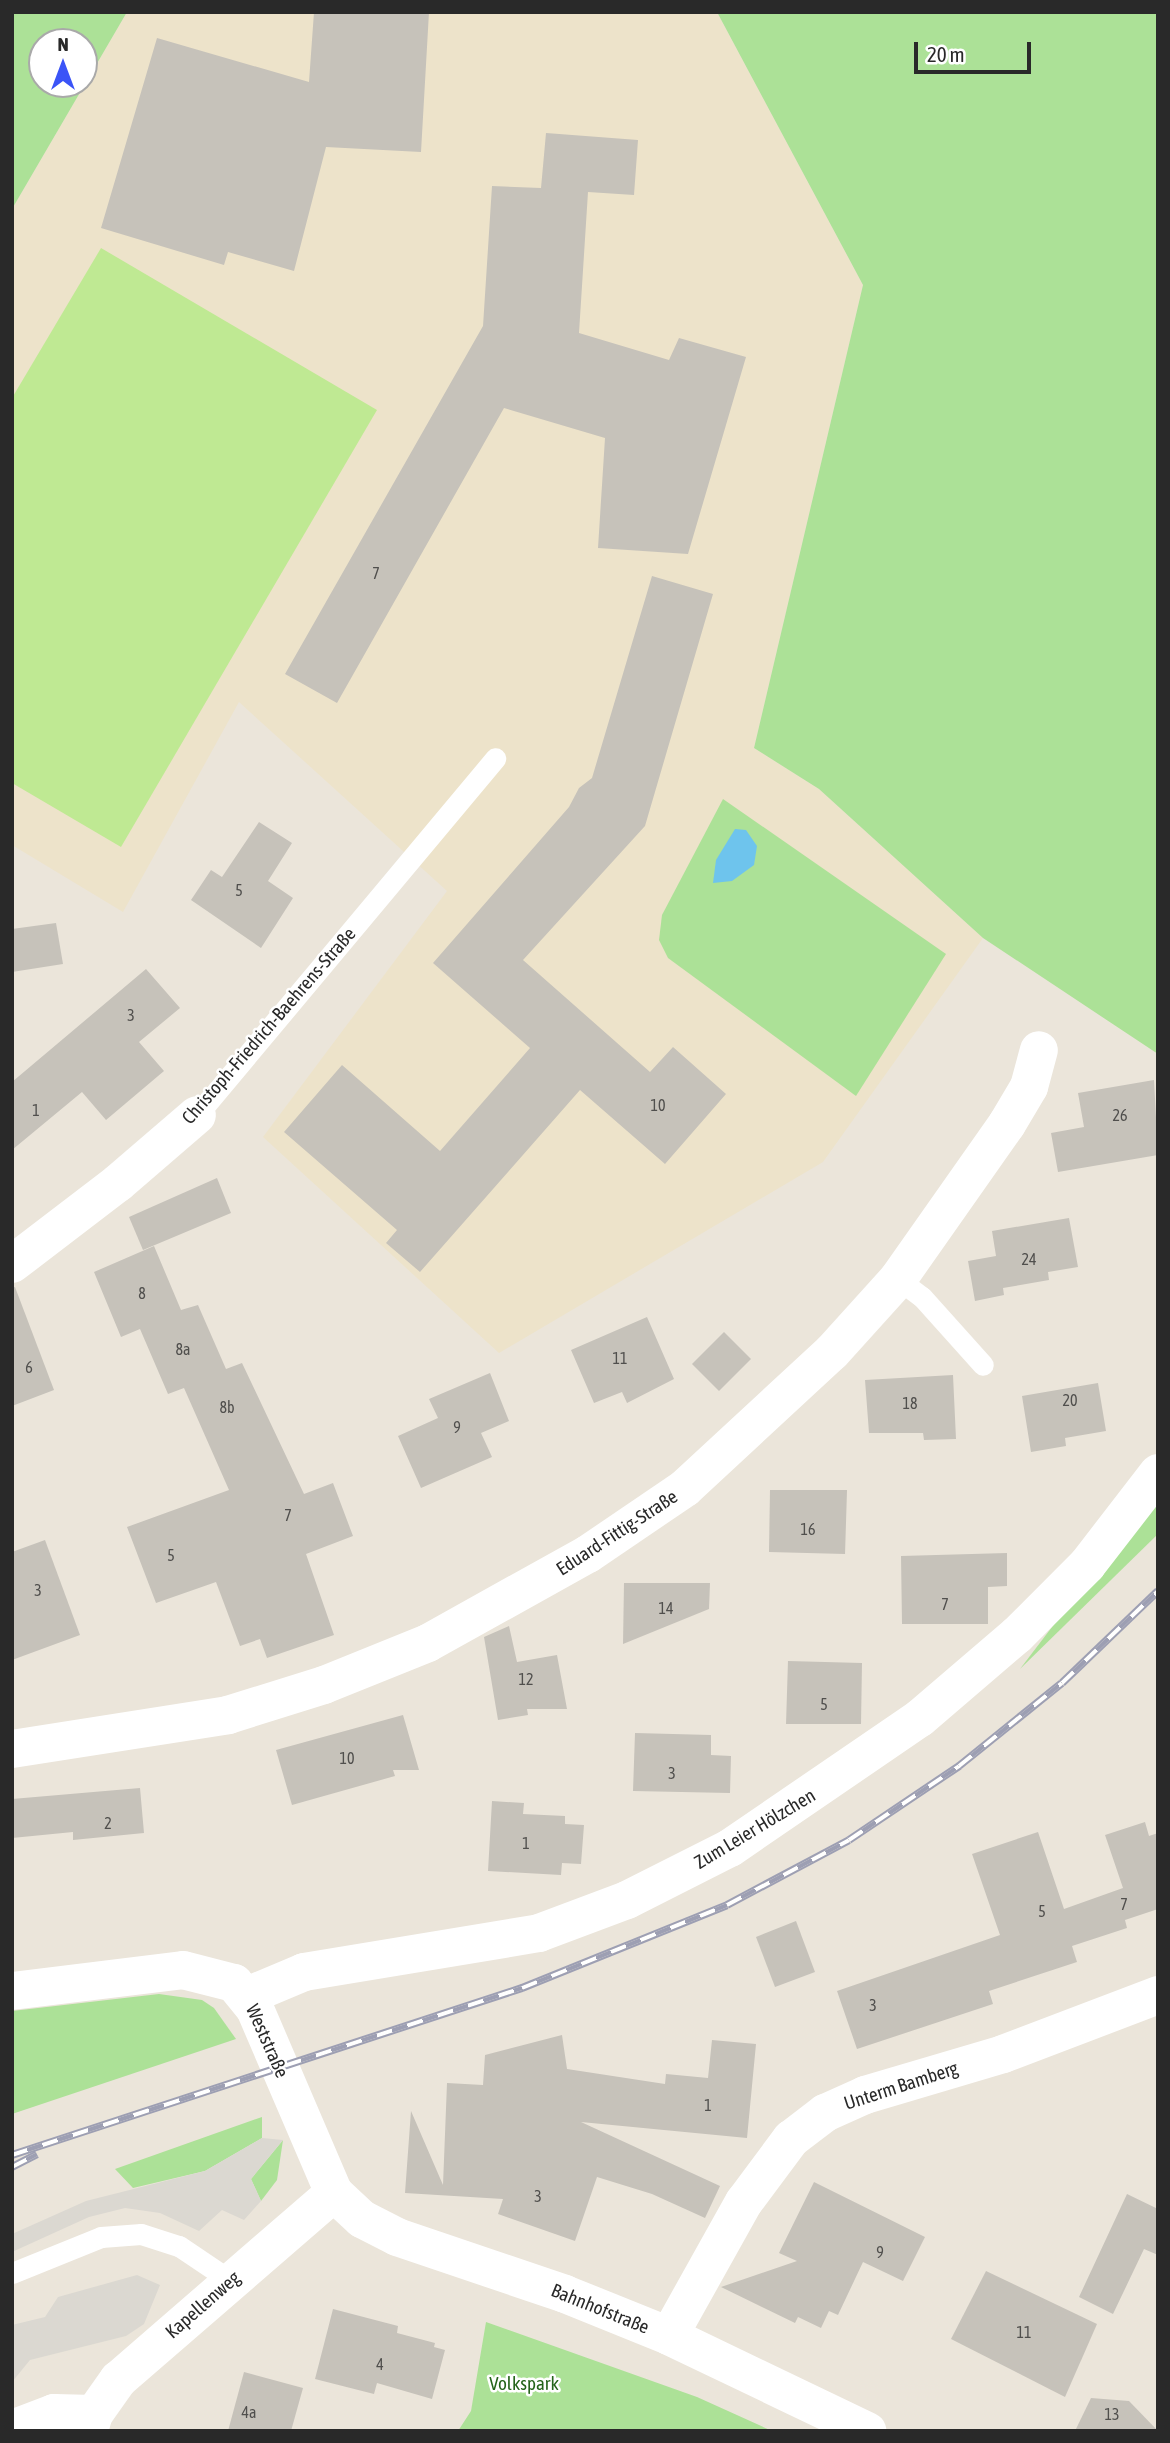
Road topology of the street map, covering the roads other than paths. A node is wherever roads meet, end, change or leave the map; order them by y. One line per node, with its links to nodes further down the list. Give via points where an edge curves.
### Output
1 (495, 758): 3 (lane, Christoph-Friedrich-Baehrens-Straße)
2 (1039, 1050): 5 (street, Eduard-Fittig-Straße, via 1022,1101)
3 (197, 1115): 4 (street, Christoph-Friedrich-Baehrens-Straße)
4 (12, 1264)
5 (898, 1279): 6 (lane, via 922,1297); 8 (street, Eduard-Fittig-Straße, via 832,1352 685,1488 516,1597 428,1643 337,1680 228,1715)
6 (983, 1365)
7 (1158, 1473): 11 (street, Zum Leier Hölzchen, via 1087,1564 1017,1635 909,1726 730,1848 627,1900 539,1933 304,1972)
8 (12, 1749)
9 (12, 1991): 11 (street, Weststraße, via 183,1970 224,1979)
10 (1158, 1995): 15 (street, Unterm Bamberg, via 1003,2054 865,2095 825,2113 791,2139 744,2202)
11 (247, 1996): 12 (street, Weststraße)
12 (334, 2193): 14 (street, Kapellenweg); 15 (street, Bahnhofstraße, via 362,2219 397,2237 565,2294)
13 (12, 2273): 14 (lane, via 101,2237 141,2234 179,2246)
14 (231, 2281): 16 (street, Kapellenweg, via 118,2379)
15 (668, 2336): 18 (street, Bahnhofstraße)
16 (92, 2423): 17 (street, via 54,2413)
17 (12, 2429)
18 (867, 2431)

